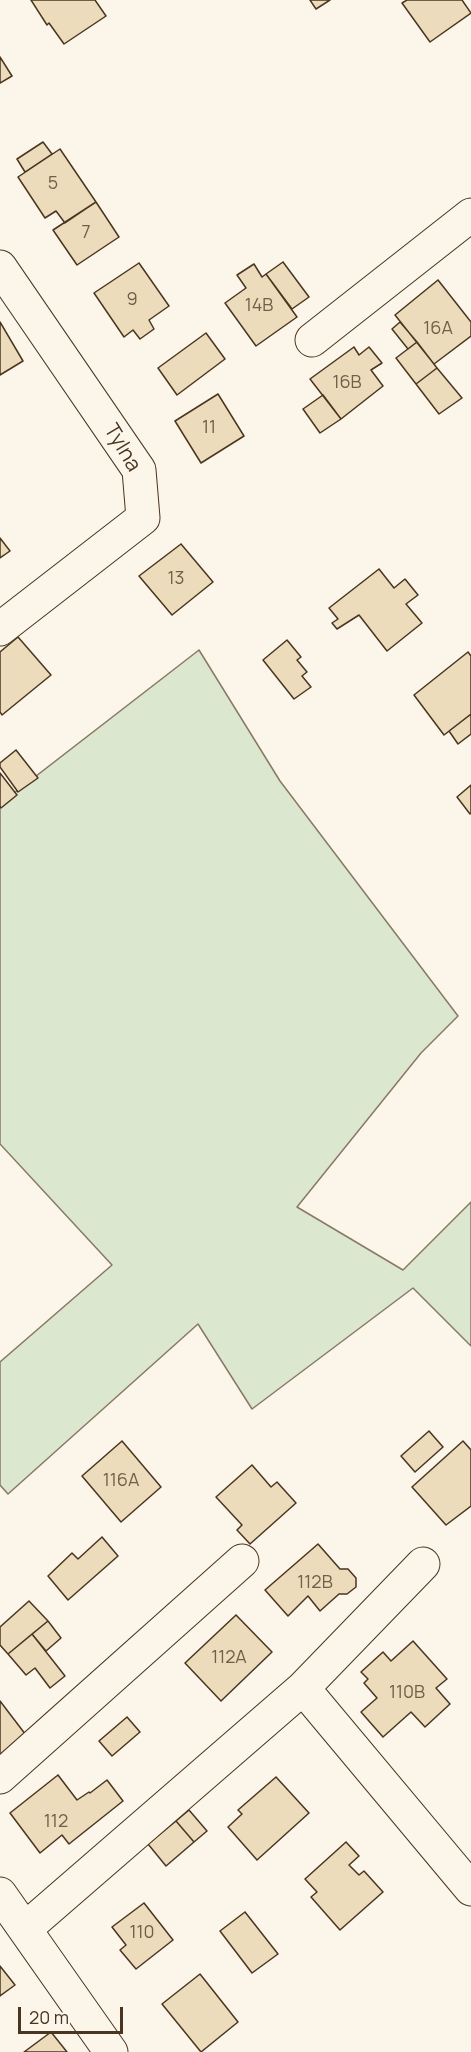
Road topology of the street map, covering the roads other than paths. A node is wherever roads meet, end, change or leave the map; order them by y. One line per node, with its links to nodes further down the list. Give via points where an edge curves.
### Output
1 (471, 215): 3 (street)
2 (0, 267): 4 (street, Tylna, via 140,470 142,518)
3 (312, 340)
4 (0, 629)
5 (242, 1561): 8 (street)
6 (423, 1564): 7 (street)
7 (303, 1688): 9 (street); 11 (street)
8 (0, 1777)
9 (471, 1889)
10 (0, 1894): 11 (street)
11 (25, 1929): 12 (street)
12 (111, 2052)

